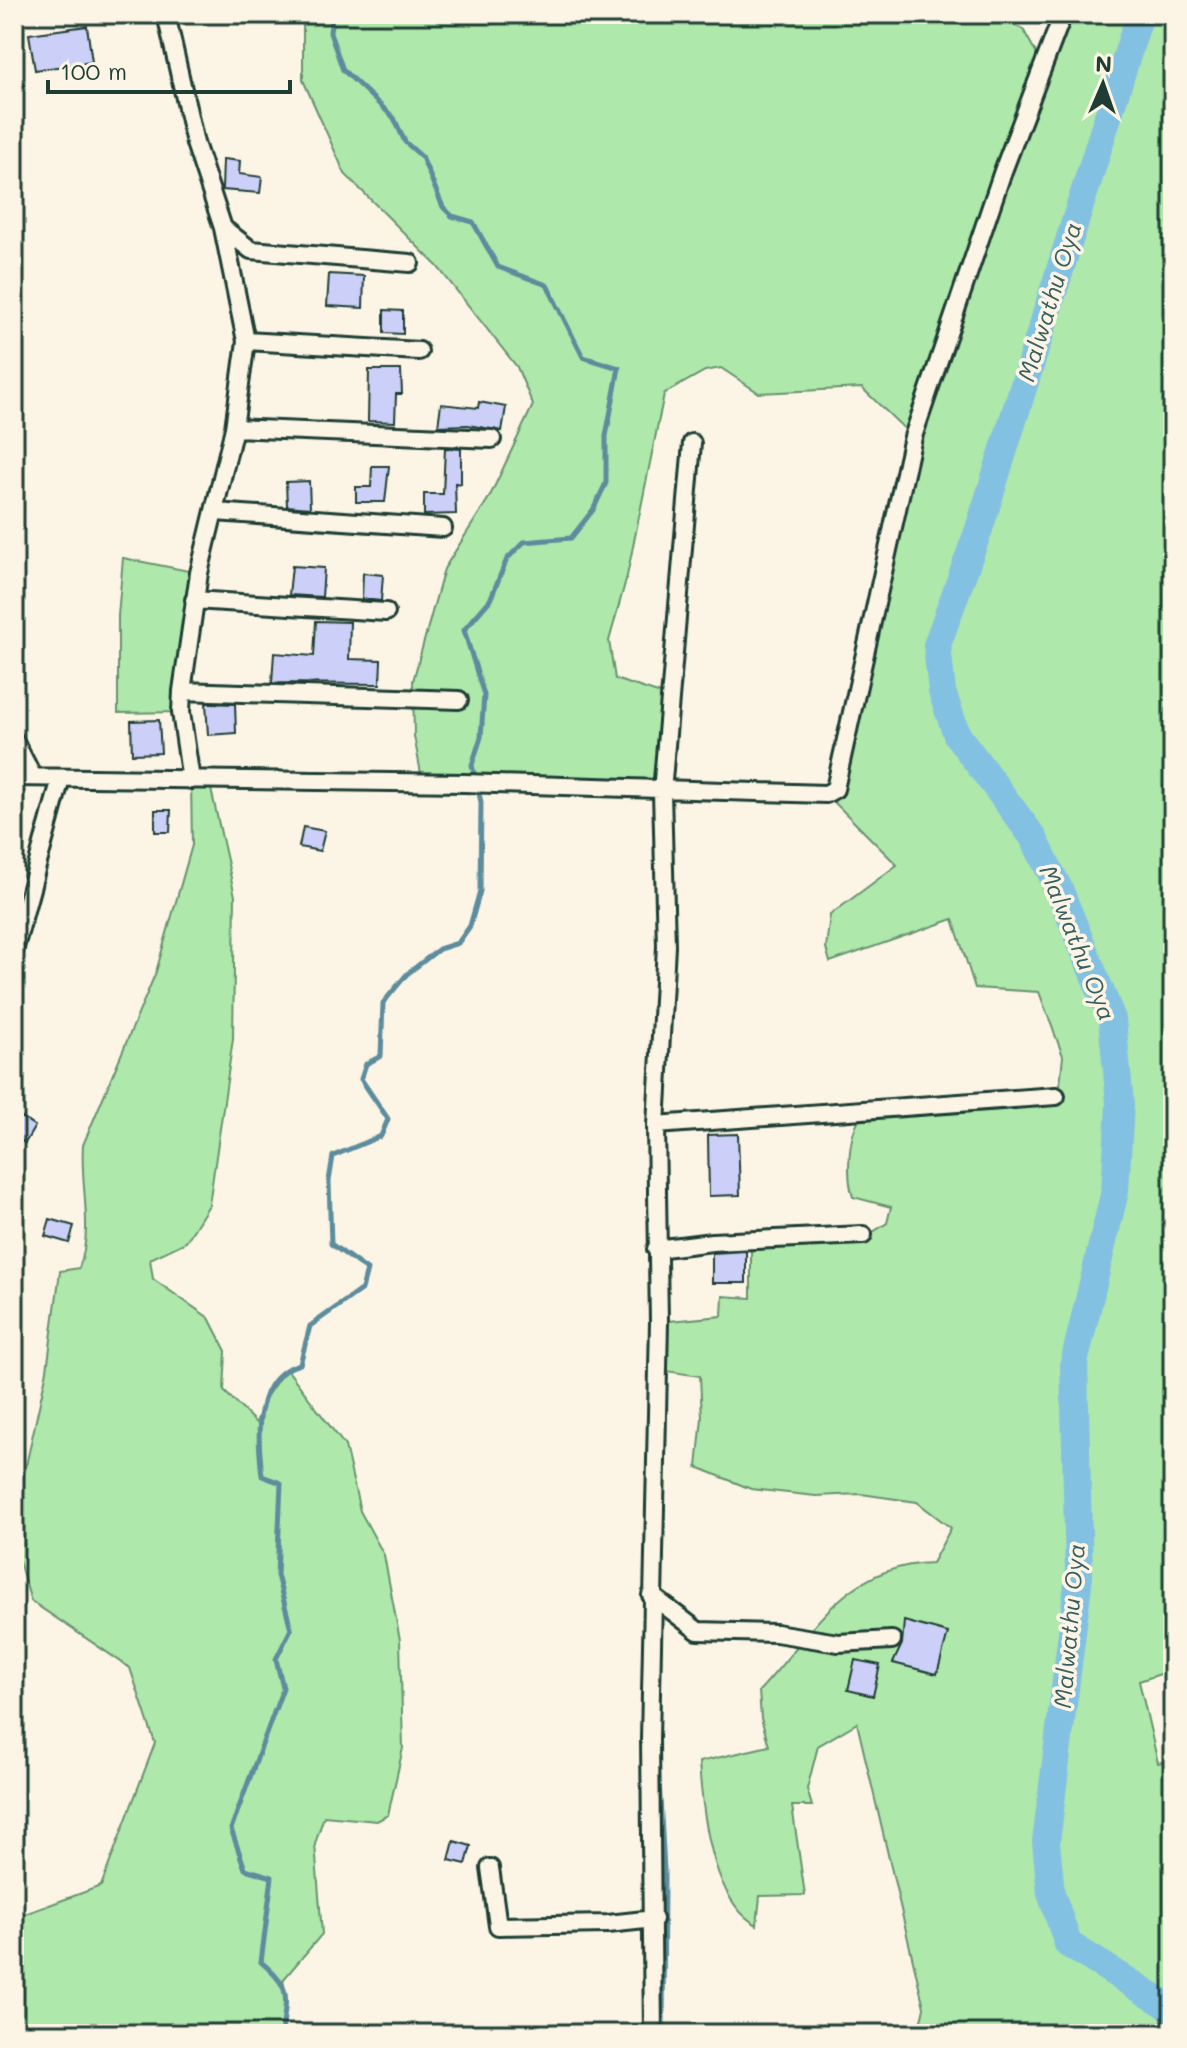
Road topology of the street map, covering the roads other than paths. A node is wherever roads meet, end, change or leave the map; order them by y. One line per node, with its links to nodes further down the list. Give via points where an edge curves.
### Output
1 (166, 14): 3 (street, via 195,143)
2 (1063, 14): 21 (street, via 1012,144 913,437 835,789 826,794)
3 (223, 228): 4 (street, via 251,250); 5 (street)
4 (410, 263)
5 (246, 341): 6 (street); 7 (street)
6 (419, 351)
7 (234, 428): 8 (street); 10 (street)
8 (492, 439)
9 (692, 443): 21 (street)
10 (215, 512): 11 (street); 12 (street)
11 (443, 528)
12 (194, 600): 13 (street); 14 (street)
13 (386, 612)
14 (182, 691): 15 (street); 20 (street)
15 (459, 700)
16 (14, 740): 18 (street)
17 (14, 777): 18 (street)
18 (33, 777): 19 (street)
19 (61, 778): 20 (street); 22 (street)
20 (191, 780): 21 (street)
21 (662, 792): 24 (street, via 666,946)
22 (14, 951)
23 (1056, 1096): 24 (street)
24 (656, 1125): 26 (street)
25 (863, 1235): 26 (street)
26 (656, 1249): 27 (street, via 659,1370)
27 (651, 1595): 28 (street, via 698,1631 776,1633 838,1643); 30 (street)
28 (892, 1640)
29 (490, 1868): 30 (street, via 498,1926)
30 (654, 1919): 31 (street)
31 (653, 2034)

